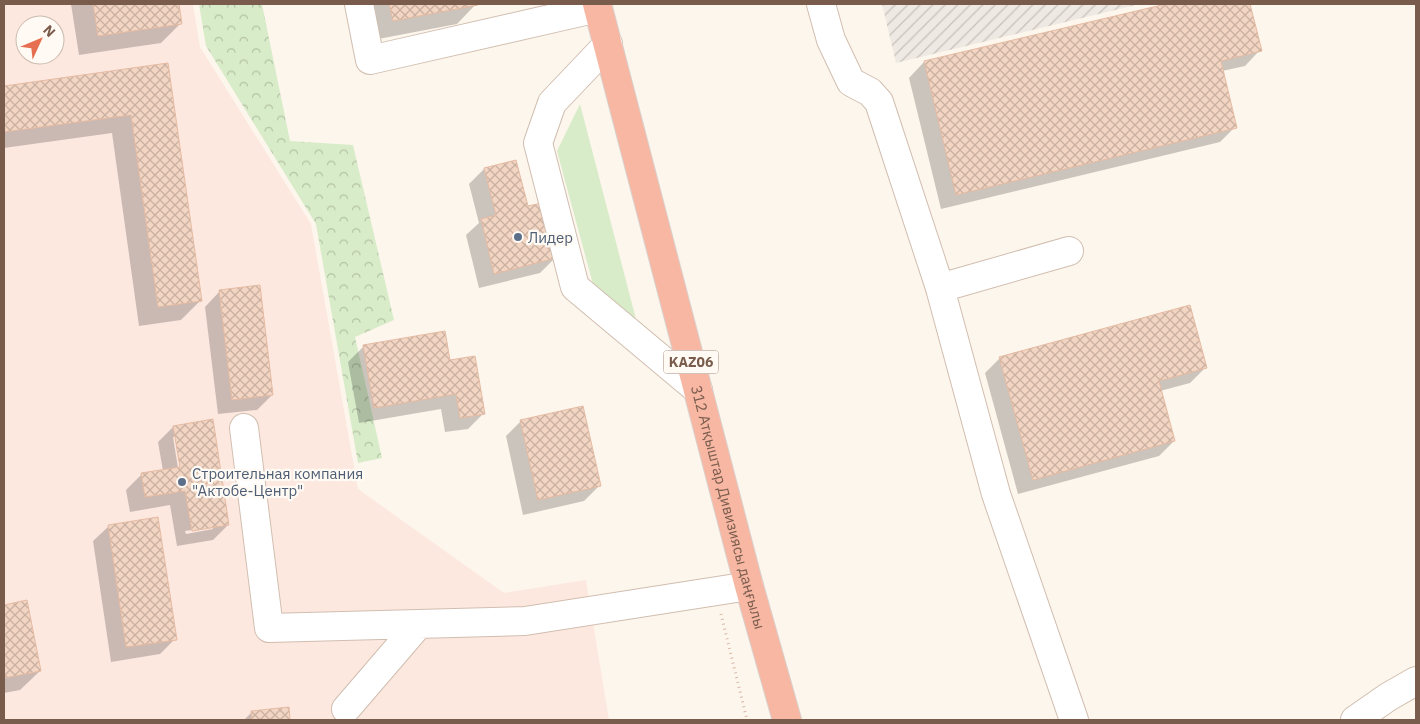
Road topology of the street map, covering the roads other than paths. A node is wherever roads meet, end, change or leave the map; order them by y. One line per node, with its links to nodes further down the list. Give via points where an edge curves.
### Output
1 (359, 4): 3 (street, via 370,60)
2 (822, 4): 6 (street, via 831,40 851,82 870,92 879,102)
3 (597, 6): 4 (highway, 312 Атқыштар Дивизиясы даңғылы / KАZ06)
4 (608, 44): 7 (highway, 312 Атқыштар Дивизиясы даңғылы / KАZ06); 7 (street, via 552,103 538,143 575,287)
5 (1069, 251): 6 (street)
6 (940, 288): 14 (street, via 996,494)
7 (698, 390): 9 (highway, 312 Атқыштар Дивизиясы даңғылы / KАZ06)
8 (244, 428): 10 (street, via 269,628)
9 (749, 586): 10 (street, via 525,622); 13 (highway, 312 Атқыштар Дивизиясы даңғылы / KАZ06)
10 (419, 624): 12 (street)
11 (1416, 681): 15 (street)
12 (346, 709)
13 (787, 720)
14 (1074, 720)
15 (1355, 720)

